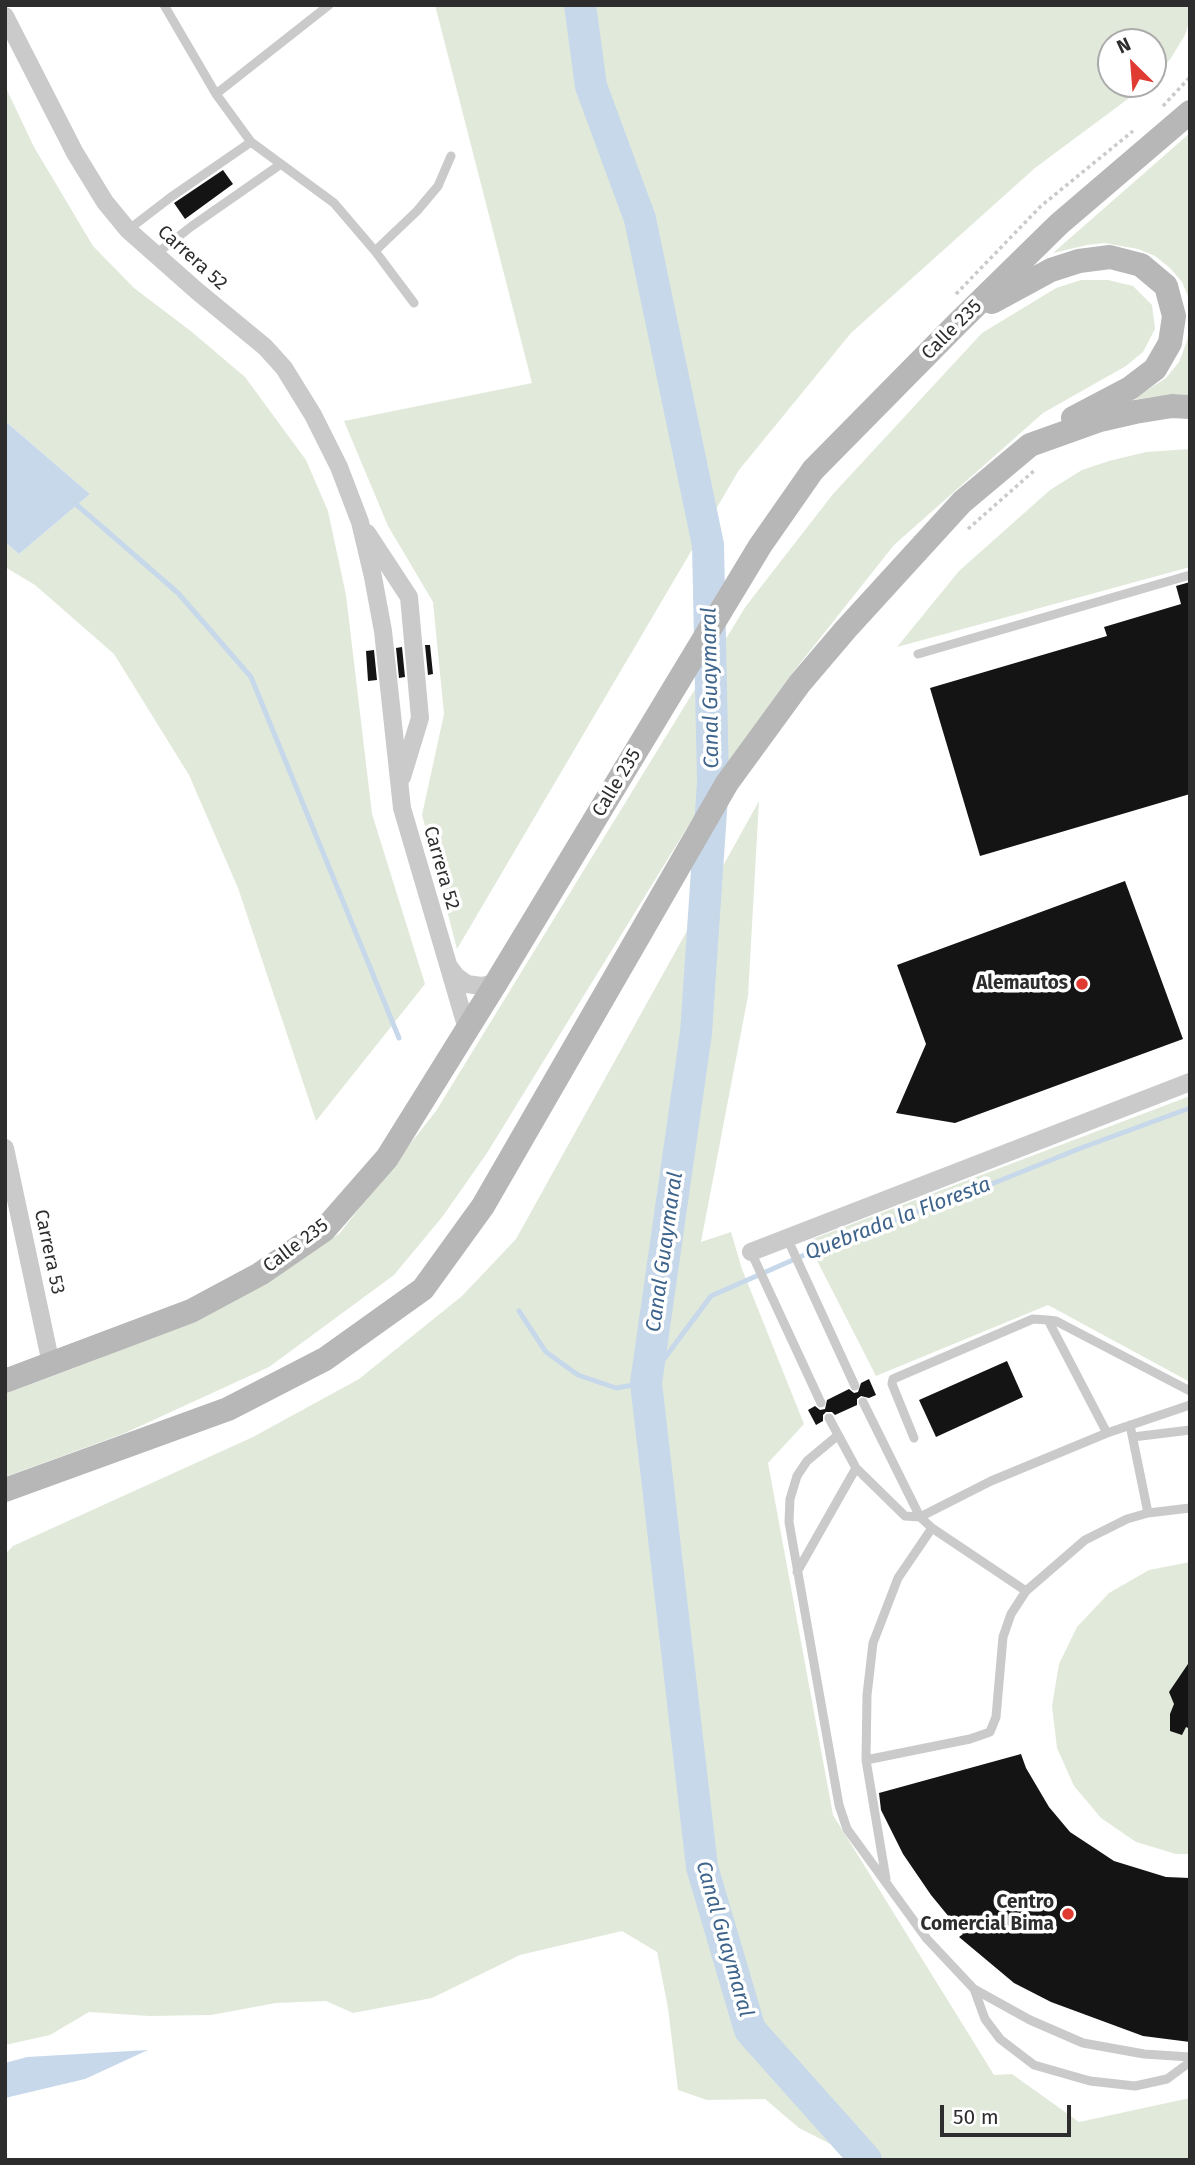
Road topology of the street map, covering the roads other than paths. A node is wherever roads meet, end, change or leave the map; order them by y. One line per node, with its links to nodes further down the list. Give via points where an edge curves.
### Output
1 (164, 5): 4 (lane)
2 (329, 5): 4 (lane)
3 (5, 16): 9 (street, Carrera 52, via 75,153 104,202)
4 (216, 94): 6 (lane)
5 (1190, 112): 13 (main road, Calle 235, via 1059,224)
6 (251, 142): 8 (lane); 9 (lane)
7 (451, 156): 10 (lane, via 438,186)
8 (281, 164): 10 (lane, via 334,203); 11 (lane)
9 (128, 230): 11 (street, Carrera 52)
10 (375, 251): 12 (lane)
11 (156, 254): 16 (street, Carrera 52, via 284,368 339,467)
12 (414, 303)
13 (958, 323): 15 (main road, via 1029,281 1079,261 1110,257 1141,265 1166,286 1174,316 1170,343 1155,369 1130,388 1081,412); 23 (main road, Calle 235, via 813,470 760,546)
14 (1190, 407): 15 (main road, via 1172,406 1100,420)
15 (1037, 454): 45 (main road, via 962,502 800,683 727,783 483,1206 423,1289 325,1359 228,1409)
16 (360, 522): 19 (street, Carrera 52, via 409,597); 20 (street, Carrera 52, via 383,631)
17 (1190, 575): 18 (lane)
18 (918, 654)
19 (420, 718): 20 (street, via 414,707 405,704 396,709); 21 (street, Carrera 52)
20 (393, 722): 21 (street, Carrera 52)
21 (399, 785): 22 (street, Carrera 52)
22 (447, 962): 23 (street, via 467,984); 24 (street, Carrera 52)
23 (495, 983): 24 (main road, Calle 235)
24 (467, 1029): 30 (main road, Calle 235, via 387,1158 324,1230 260,1274 191,1311)
25 (1190, 1082): 27 (street)
26 (5, 1148): 30 (street, Carrera 53)
27 (787, 1238): 28 (street); 32 (lane)
28 (751, 1252): 35 (lane)
29 (1048, 1320): 33 (lane); 40 (lane); 43 (lane, via 1026,1321 893,1379)
30 (51, 1364): 31 (main road, Calle 235)
31 (5, 1381)
32 (855, 1386)
33 (1190, 1391)
34 (863, 1402): 48 (lane)
35 (821, 1403)
36 (1190, 1405): 38 (lane)
37 (828, 1418): 41 (lane)
38 (1130, 1425): 40 (lane); 42 (lane)
39 (1190, 1430): 42 (lane)
40 (1107, 1433): 48 (lane, via 991,1481)
41 (837, 1436): 44 (lane); 50 (lane, via 807,1461 790,1499)
42 (1133, 1437): 47 (lane)
43 (914, 1438)
44 (856, 1468): 48 (lane, via 905,1516); 50 (lane)
45 (5, 1490)
46 (1190, 1508): 47 (lane)
47 (1148, 1513): 51 (lane, via 1085,1540)
48 (920, 1517): 49 (lane)
49 (932, 1528): 51 (lane); 52 (lane, via 898,1578 873,1643)
50 (797, 1572): 53 (lane, via 839,1805 848,1829)
51 (1026, 1591): 52 (lane, via 1003,1637 996,1717 990,1732)
52 (866, 1760): 53 (lane)
53 (887, 1885): 54 (lane)
54 (974, 1989): 55 (lane, via 1083,2043); 56 (lane, via 985,2018 1000,2039 1034,2065 1090,2081 1135,2086 1167,2079)
55 (1190, 2057)
56 (1190, 2062)

